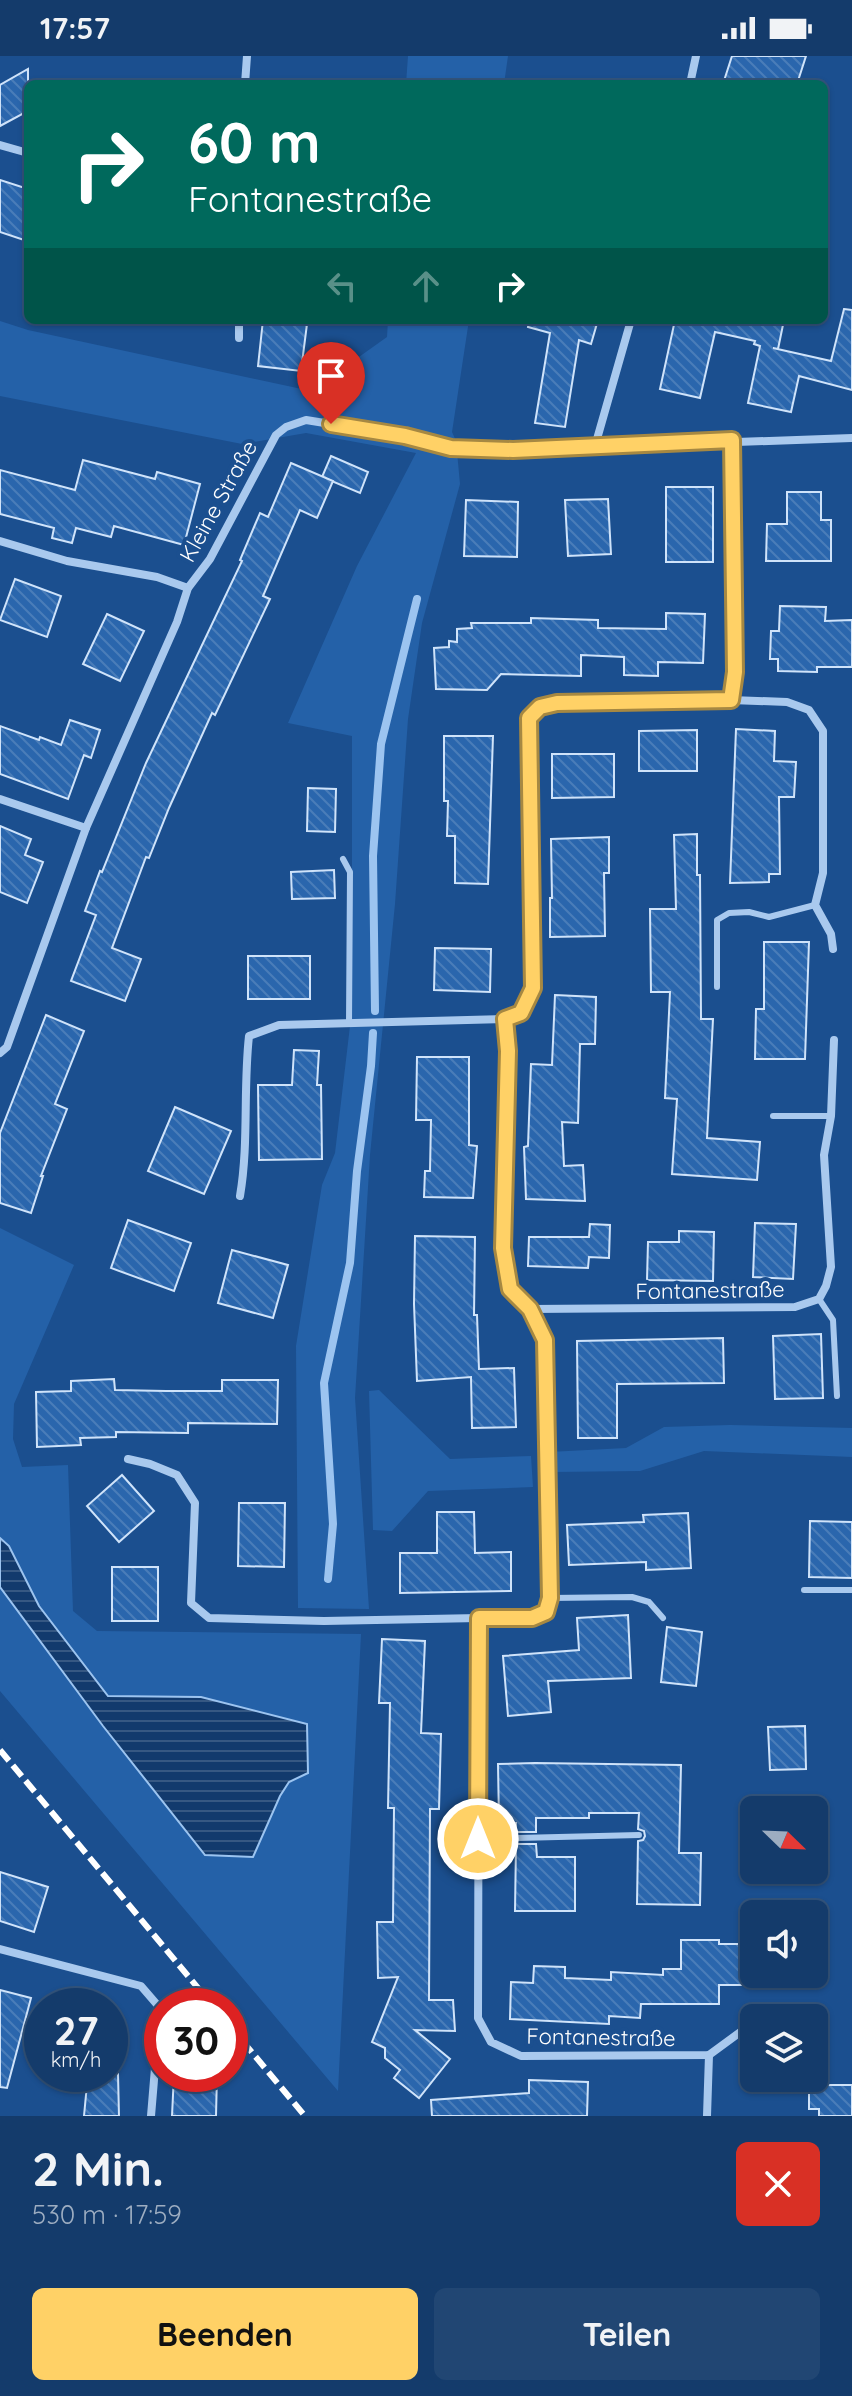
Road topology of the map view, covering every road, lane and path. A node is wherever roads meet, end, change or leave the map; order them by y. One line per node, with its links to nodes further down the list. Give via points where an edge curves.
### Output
1 (247, 56): 3 (street)
2 (696, 56): 4 (street)
3 (245, 80)
4 (691, 80)
5 (0, 145): 6 (street)
6 (24, 152)
7 (239, 324): 9 (street)
8 (630, 324): 12 (street)
9 (239, 338)
10 (852, 438): 11 (street, Kleine Straße)
11 (732, 440): 12 (street, Kleine Straße); 15 (street)
12 (595, 446): 14 (street, Kleine Straße, via 451,448 306,420 276,435 210,559)
13 (0, 541): 14 (street, Kleine Straße)
14 (188, 588): 17 (street)
15 (731, 700): 19 (street, via 787,702 809,710 823,731 823,873); 22 (street, via 557,703 540,707 529,718 533,988 521,1013)
16 (0, 799): 17 (street)
17 (86, 828): 25 (street, via 7,1047)
18 (343, 859): 23 (lane, via 350,872)
19 (815, 905): 20 (street); 21 (lane, via 769,917 729,913 717,920)
20 (833, 949)
21 (717, 987)
22 (505, 1019): 23 (street); 30 (street, via 503,1248 510,1289)
23 (349, 1023): 28 (street, via 279,1025 249,1036)
24 (834, 1040): 27 (street)
25 (0, 1053)
26 (773, 1116): 27 (lane)
27 (831, 1116): 29 (street, via 824,1155 831,1267)
28 (240, 1196)
29 (819, 1299): 30 (street, Fontanestraße, via 795,1307); 31 (lane, via 833,1320)
30 (530, 1309): 35 (street, via 545,1340)
31 (837, 1396)
32 (128, 1459): 36 (street, via 177,1475 195,1503 191,1603 209,1618)
33 (804, 1590): 34 (lane)
34 (852, 1590)
35 (550, 1598): 36 (street, via 546,1612 532,1618); 37 (lane, via 632,1597 649,1602)
36 (479, 1618): 39 (street, Fontanestraße)
37 (663, 1618)
38 (639, 1835): 39 (lane)
39 (478, 1839): 42 (street, Fontanestraße, via 478,2018 491,2042 521,2056)
40 (0, 1949): 43 (street, via 141,1986 160,2008)
41 (740, 2032): 42 (street)
42 (709, 2055): 44 (street)
43 (151, 2116)
44 (707, 2116)

